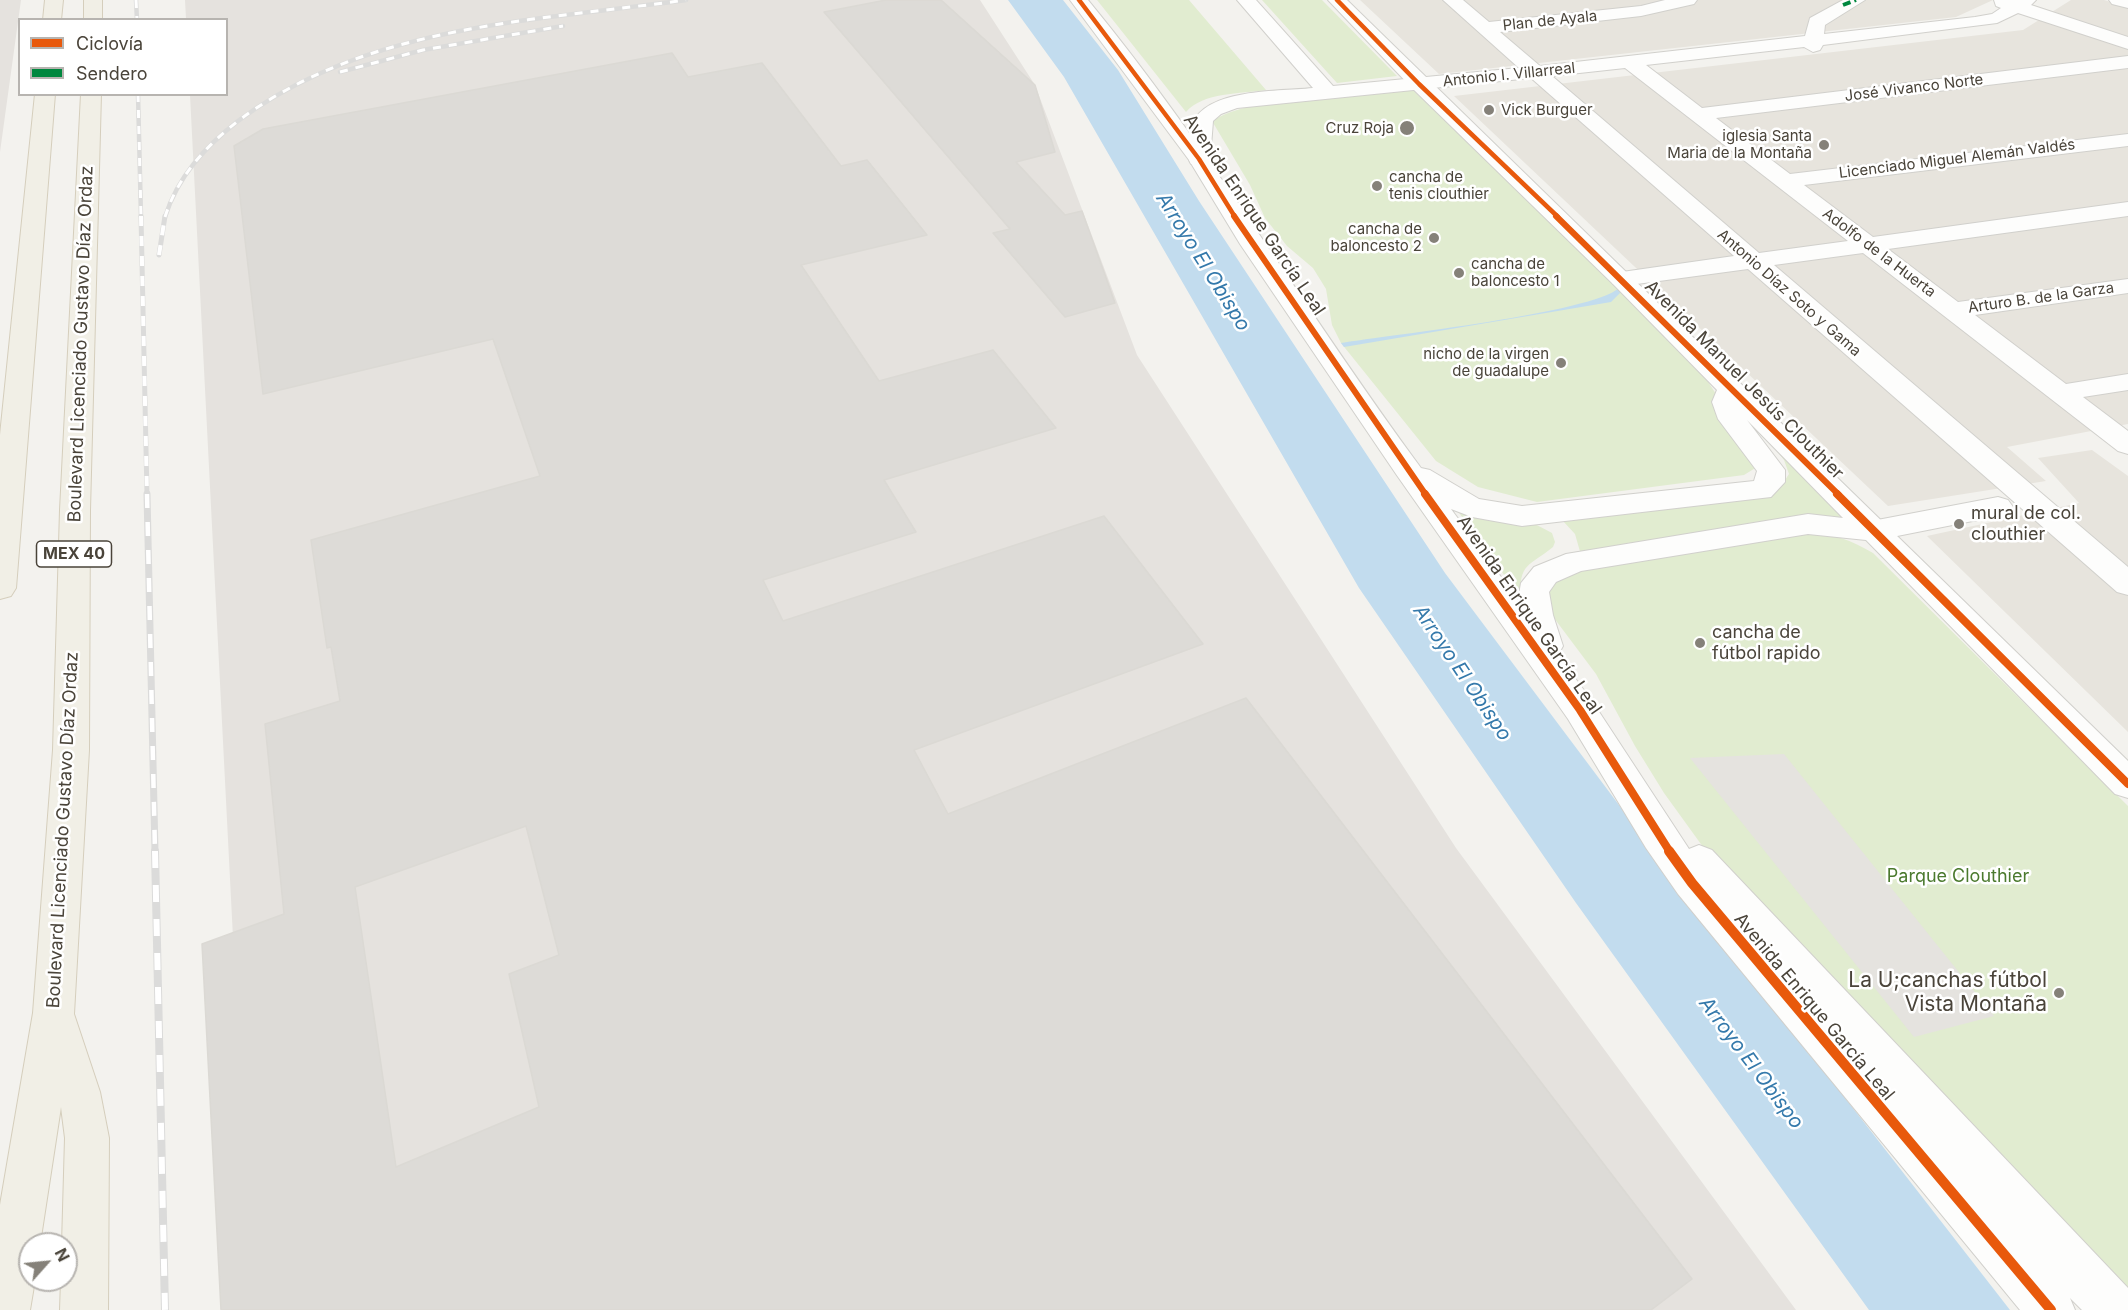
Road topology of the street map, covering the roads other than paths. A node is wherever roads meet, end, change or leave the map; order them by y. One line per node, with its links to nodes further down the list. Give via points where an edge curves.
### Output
1 (54, 0): 13 (main road)
2 (93, 0): 14 (main road)
3 (1079, 0): 27 (street, Avenida Enrique García Leal)
4 (1245, 0): 22 (street)
5 (1337, 0): 21 (street, Avenida Manuel Jesús Clouthier)
6 (1452, 0): 15 (street, Antonio Díaz Soto y Gama)
7 (1688, 0): 15 (street, Plan de Ayala, via 1641,11)
8 (1856, 0): 16 (street, via 1816,22)
9 (2118, 0): 11 (street)
10 (2022, 3): 12 (street); 17 (street)
11 (2128, 3)
12 (1996, 9): 16 (street, Antonio I. Villarreal, via 1993,26)
13 (52, 18)
14 (93, 18)
15 (1484, 28): 20 (street, Antonio Díaz Soto y Gama)
16 (1813, 42): 18 (street, Antonio I. Villarreal)
17 (2128, 44)
18 (1630, 62): 20 (street, Antonio I. Villarreal); 25 (street, Adolfo de la Huerta)
19 (2128, 62): 25 (street, José Vivanco Norte)
20 (1536, 72): 21 (street, Antonio I. Villarreal); 31 (street, Antonio Díaz Soto y Gama)
21 (1419, 84): 22 (street, Antonio I. Villarreal); 32 (street, Avenida Manuel Jesús Clouthier)
22 (1327, 92): 27 (street, Antonio I. Villarreal, via 1247,100 1213,109 1201,123)
23 (45, 96): 45 (main road)
24 (92, 96): 49 (main road, Boulevard Licenciado Gustavo Díaz Ordaz / MEX 40, via 75,510 71,750)
25 (1700, 114): 28 (street, Adolfo de la Huerta)
26 (2128, 140): 28 (street, Licenciado Miguel Alemán Valdés)
27 (1199, 159): 39 (street, Avenida Enrique García Leal, via 1252,244)
28 (1785, 181): 30 (street, Adolfo de la Huerta)
29 (2128, 209): 30 (street)
30 (1863, 243): 31 (street); 34 (street, Adolfo de la Huerta)
31 (1750, 260): 32 (street); 44 (street, Antonio Díaz Soto y Gama)
32 (1622, 279): 36 (street, Avenida Manuel Jesús Clouthier)
33 (2128, 286): 34 (street, Arturo B. de la Garza)
34 (1955, 310): 37 (street, Adolfo de la Huerta)
35 (2128, 382): 37 (street)
36 (1731, 389): 41 (street, via 1726,402 1732,419 1771,470 1769,486); 42 (street, Avenida Manuel Jesús Clouthier)
37 (2061, 393): 38 (street, Adolfo de la Huerta)
38 (2128, 444)
39 (1406, 468): 41 (street, via 1472,507 1500,514); 46 (street, Avenida Enrique García Leal)
40 (1998, 507): 42 (street)
41 (1538, 515): 43 (street, via 1562,533)
42 (1872, 531): 43 (street, via 1808,524); 47 (street, Avenida Manuel Jesús Clouthier)
43 (1568, 564): 46 (street, via 1544,574 1534,587 1532,604)
44 (2128, 584)
45 (0, 588)
46 (1551, 670): 48 (street, Avenida Enrique García Leal)
47 (2128, 784)
48 (1627, 786): 52 (street, Avenida Enrique García Leal, via 1679,865 1735,937); 53 (street, Avenida Enrique García Leal)
49 (54, 1014): 50 (main road, Boulevard Licenciado Gustavo Díaz Ordaz / MEX 40); 51 (main road, via 85,1113)
50 (6, 1310)
51 (84, 1310)
52 (2051, 1310)
53 (2116, 1310)

